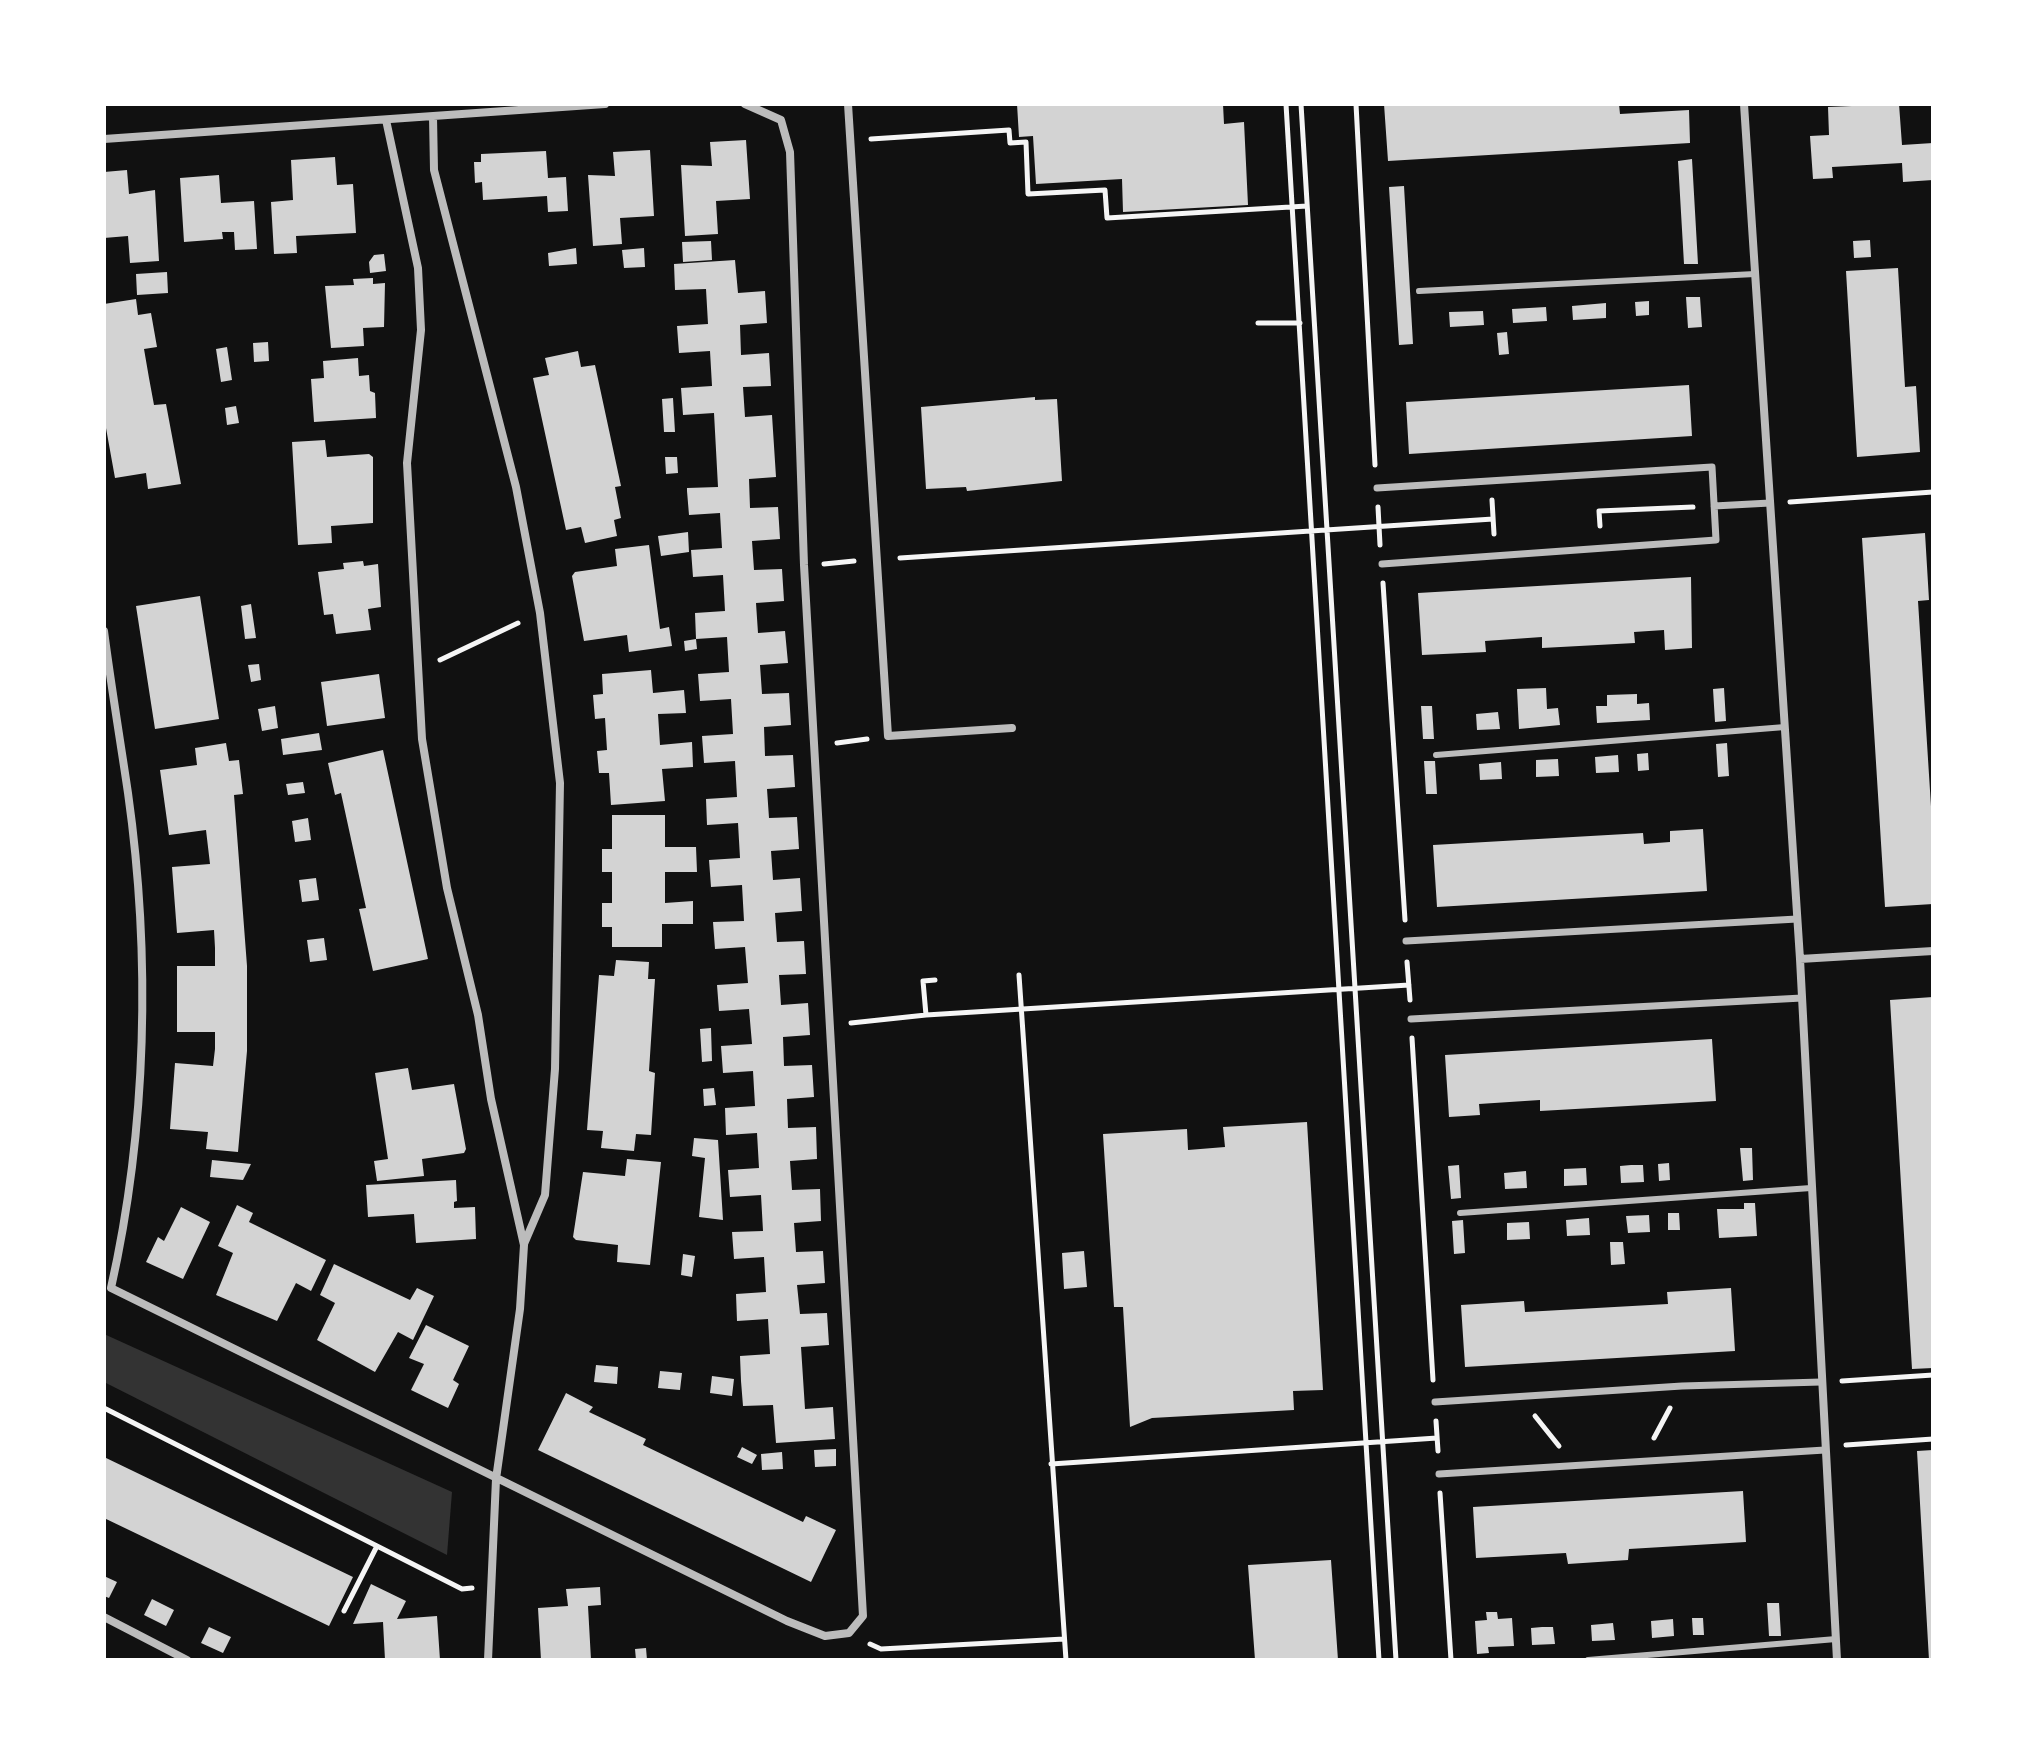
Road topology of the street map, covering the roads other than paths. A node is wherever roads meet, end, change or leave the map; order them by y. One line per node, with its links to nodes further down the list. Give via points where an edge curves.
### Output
1 (605, 104): 5 (street)
2 (745, 104): 31 (street, via 781,120 790,152 804,565 863,1616 849,1633 825,1636)
3 (848, 104): 16 (street, via 888,736)
4 (1744, 104): 8 (street)
5 (433, 117): 6 (street); 26 (street, via 434,170 516,487 540,613 560,783 555,1069 545,1195)
6 (386, 120): 7 (street); 26 (street, via 418,268 421,330 407,463 422,739 447,888)
7 (104, 139)
8 (1755, 274): 9 (lane); 11 (street)
9 (1419, 291)
10 (1377, 488): 12 (street, via 1712,467)
11 (1770, 503): 12 (street); 15 (street)
12 (1714, 506): 13 (street, via 1716,540)
13 (1382, 564)
14 (104, 631): 31 (street, via 128,794 141,958 135,1133 111,1288)
15 (1785, 727): 17 (lane); 18 (street)
16 (1012, 728)
17 (1436, 755)
18 (1797, 919): 19 (street); 21 (street)
19 (1406, 941)
20 (1933, 951): 21 (street)
21 (1800, 959): 22 (street)
22 (1802, 998): 23 (street); 24 (street)
23 (1411, 1019)
24 (1811, 1188): 25 (lane); 27 (street)
25 (1460, 1213)
26 (524, 1245): 31 (street)
27 (1821, 1382): 28 (street); 29 (street)
28 (1435, 1402)
29 (1825, 1448): 30 (street); 33 (street)
30 (1439, 1474)
31 (496, 1479): 35 (street)
32 (104, 1617): 34 (street)
33 (1836, 1639): 36 (lane); 37 (street)
34 (187, 1660)
35 (488, 1660)
36 (1588, 1660)
37 (1837, 1660)

